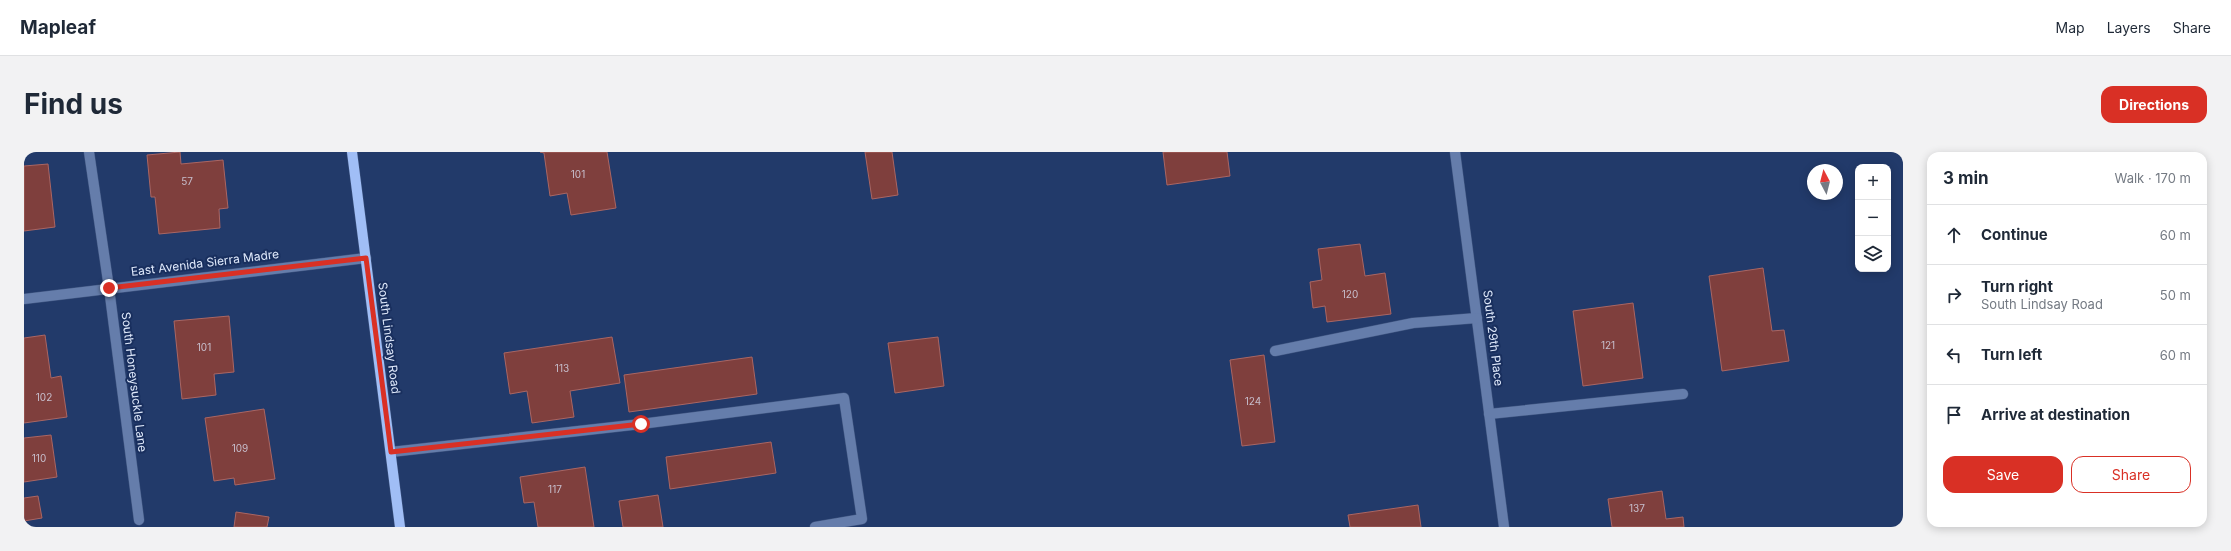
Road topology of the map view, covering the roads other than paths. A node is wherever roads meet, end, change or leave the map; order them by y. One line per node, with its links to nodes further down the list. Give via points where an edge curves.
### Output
1 (89, 152): 5 (street, South Honeysuckle Lane)
2 (352, 152): 4 (main road, South Lindsay Road)
3 (1455, 152): 7 (street, South 29th Place)
4 (366, 258): 5 (street, East Avenida Sierra Madre); 11 (main road, South Lindsay Road)
5 (109, 288): 6 (street, East Avenida Sierra Madre); 12 (street, South Honeysuckle Lane)
6 (24, 299)
7 (1477, 318): 8 (street, via 1413,323); 10 (street, South 29th Place)
8 (1275, 351)
9 (1683, 394): 10 (street)
10 (1489, 414): 15 (street, South 29th Place)
11 (391, 452): 13 (main road, South Lindsay Road); 14 (street, via 844,398 862,519)
12 (139, 520)
13 (400, 527)
14 (815, 527)
15 (1504, 527)

